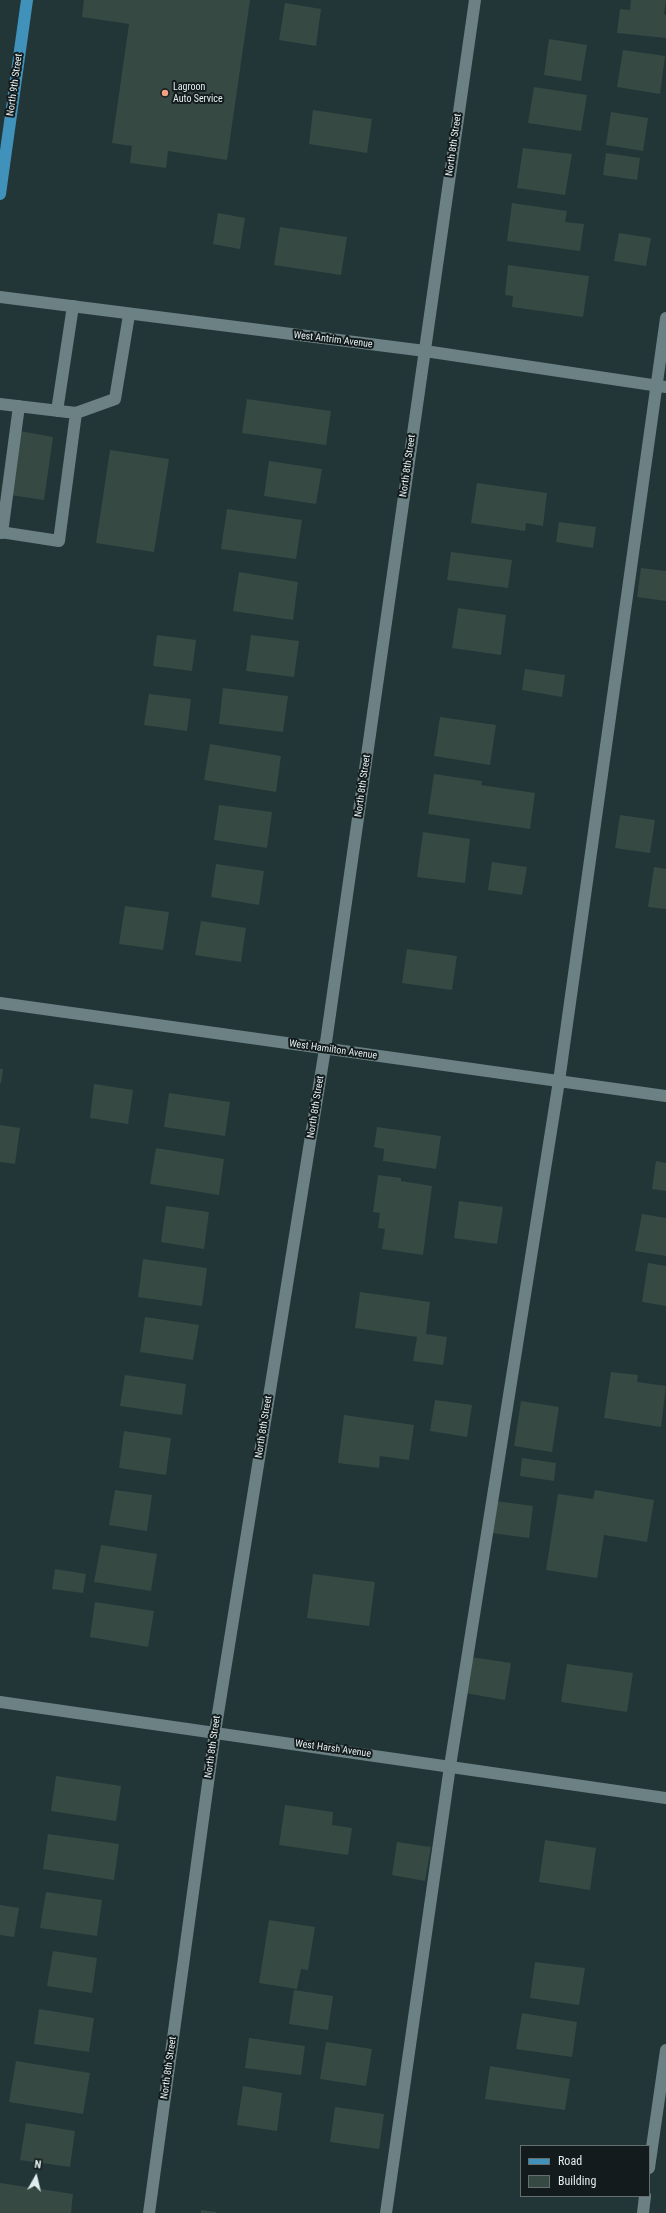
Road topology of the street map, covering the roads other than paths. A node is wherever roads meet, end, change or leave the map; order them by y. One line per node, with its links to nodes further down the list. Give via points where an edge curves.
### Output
1 (27, 0): 3 (main road, North 9th Street)
2 (475, 0): 8 (street, North 8th Street)
3 (0, 194)
4 (0, 297): 5 (street, West Antrim Avenue)
5 (73, 306): 6 (street, West Antrim Avenue); 12 (street)
6 (129, 315): 8 (street, West Antrim Avenue); 13 (street, via 114,399)
7 (666, 318): 9 (street)
8 (425, 351): 9 (street, West Antrim Avenue); 16 (street, North 8th Street)
9 (661, 386): 17 (street)
10 (0, 404): 11 (street)
11 (19, 406): 12 (street); 14 (street)
12 (57, 411): 13 (street)
13 (76, 413): 14 (street, via 59,541)
14 (1, 533)
15 (0, 1004): 16 (street, West Hamilton Avenue)
16 (325, 1049): 17 (street, West Hamilton Avenue); 20 (street, North 8th Street)
17 (559, 1081): 18 (street, West Hamilton Avenue); 21 (street)
18 (666, 1096)
19 (0, 1702): 20 (street, West Harsh Avenue)
20 (215, 1732): 21 (street, West Harsh Avenue); 26 (street, North 8th Street)
21 (450, 1766): 22 (street, West Harsh Avenue); 27 (street)
22 (666, 1798)
23 (666, 2050): 24 (street)
24 (650, 2161)
25 (645, 2197): 28 (street)
26 (149, 2213)
27 (386, 2213)
28 (643, 2213)

